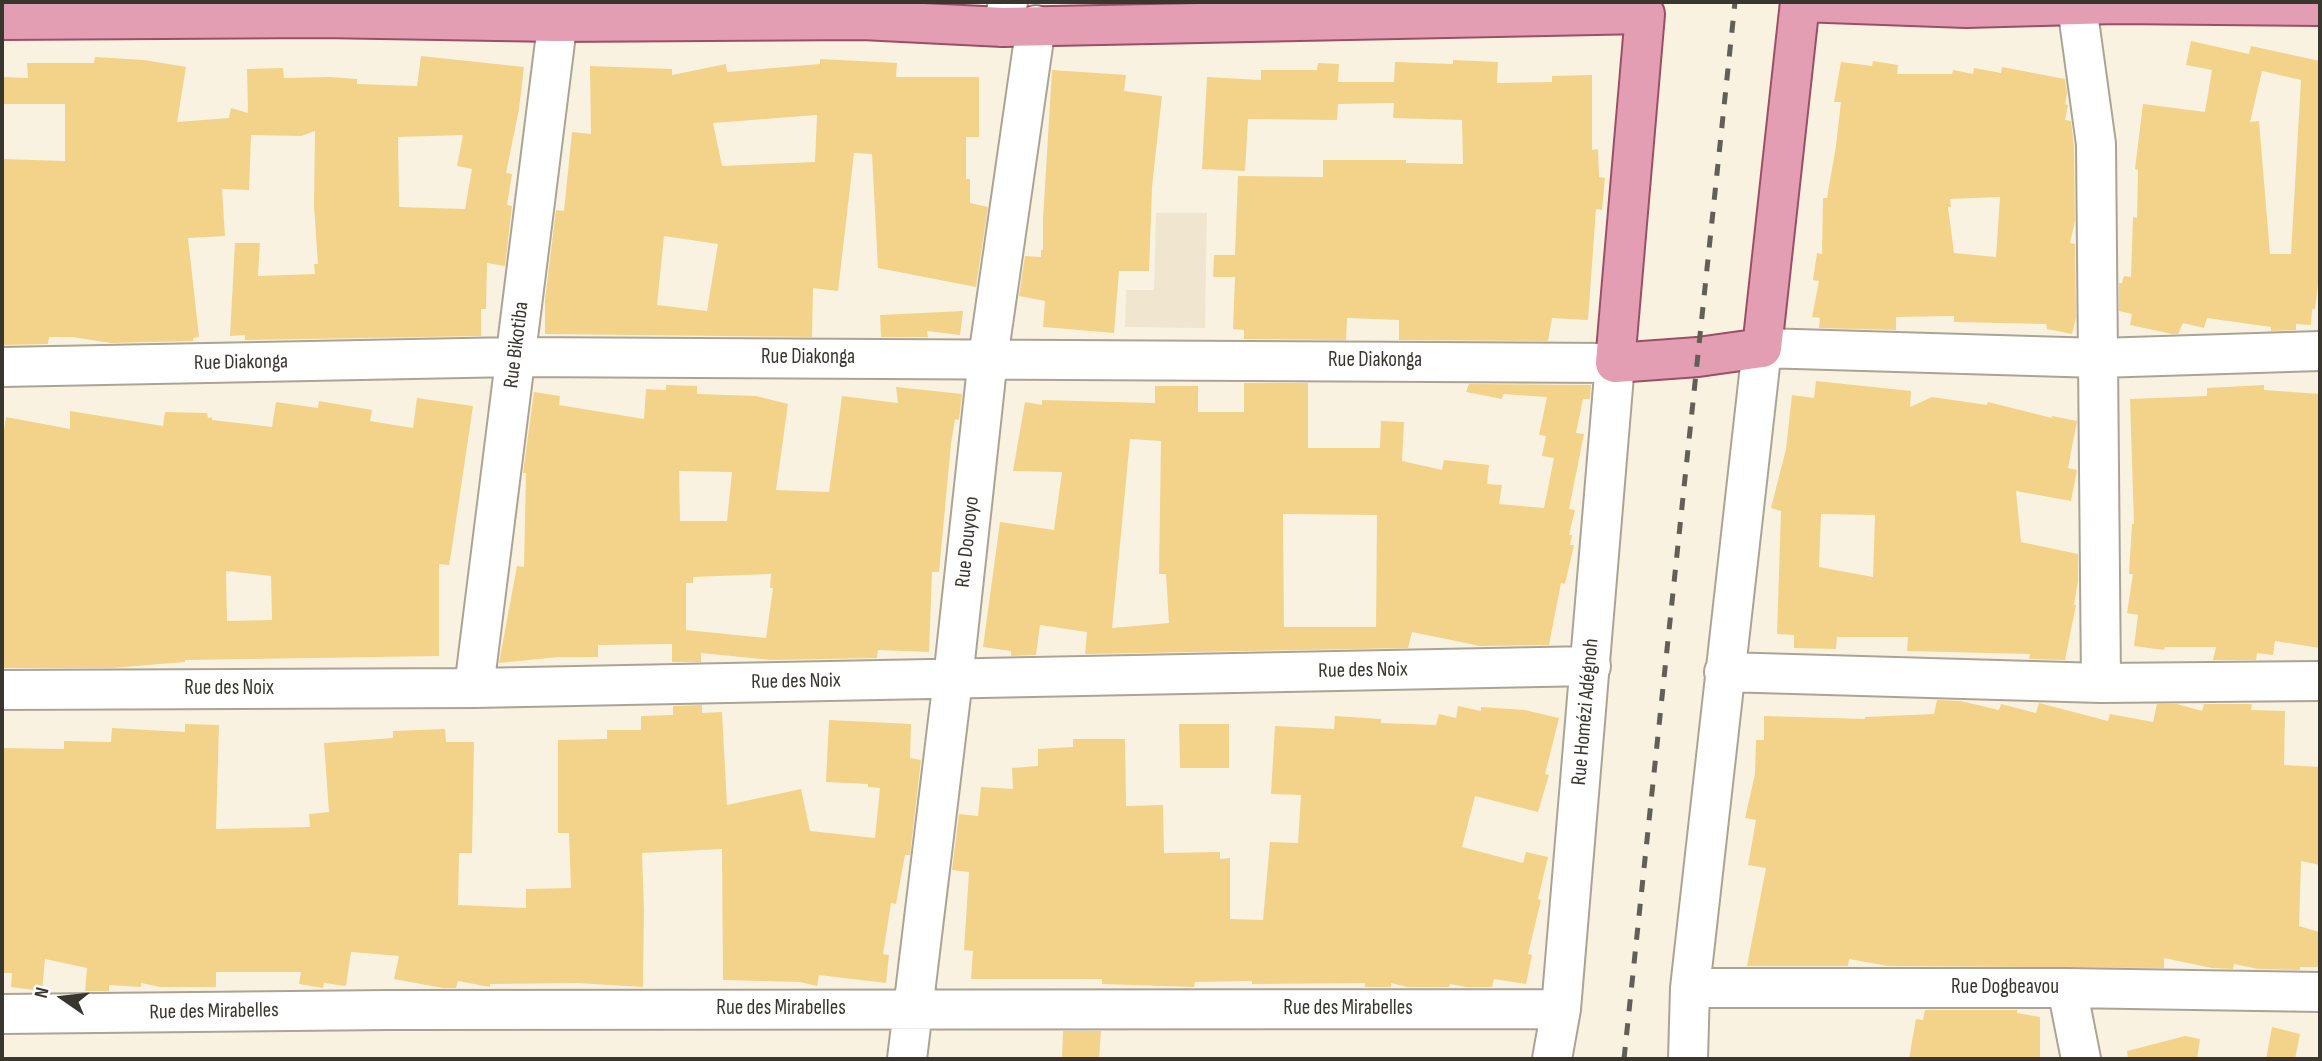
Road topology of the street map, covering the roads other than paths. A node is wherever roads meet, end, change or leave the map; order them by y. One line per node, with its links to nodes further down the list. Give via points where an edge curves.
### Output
1 (1800, 2): 3 (main road, via 1966,8); 11 (main road)
2 (2117, 3): 3 (main road); 4 (main road)
3 (2077, 6): 15 (street, via 2095,144)
4 (2320, 6)
5 (1646, 8): 9 (main road); 16 (main road)
6 (322, 10): 8 (main road); 10 (main road)
7 (755, 11): 8 (main road); 9 (main road, via 862,20)
8 (558, 12): 13 (street, Rue Bikotiba)
9 (1016, 18): 14 (street, Rue Douyoyo)
10 (2, 20)
11 (1762, 348): 15 (street); 16 (main road); 19 (street)
12 (2320, 351): 15 (street)
13 (515, 357): 14 (street, Rue Diakonga); 17 (street, Rue Diakonga); 23 (street, Rue Bikotiba)
14 (988, 358): 16 (street, Rue Diakonga); 20 (street, Rue Douyoyo)
15 (2099, 358): 22 (street)
16 (1615, 363): 18 (street, Rue Homézi Adégnoh)
17 (2, 367)
18 (1591, 666): 20 (street, Rue des Noix); 29 (street, Rue Homézi Adégnoh)
19 (1724, 672): 22 (street); 25 (street)
20 (953, 680): 23 (street, Rue des Noix); 28 (street, Rue Douyoyo)
21 (2320, 681): 22 (street)
22 (2101, 683)
23 (474, 688): 24 (street, Rue des Noix)
24 (2, 690)
25 (1690, 988): 26 (street, Rue Dogbeavou); 33 (street)
26 (2067, 988): 27 (street, Rue Dogbeavou); 34 (street)
27 (2320, 992)
28 (912, 1009): 29 (street, Rue des Mirabelles); 30 (street, Rue des Mirabelles); 31 (street, Rue Douyoyo)
29 (1561, 1009): 32 (street, Rue Homézi Adégnoh)
30 (2, 1014)
31 (907, 1059)
32 (1552, 1059)
33 (1688, 1059)
34 (2081, 1059)

